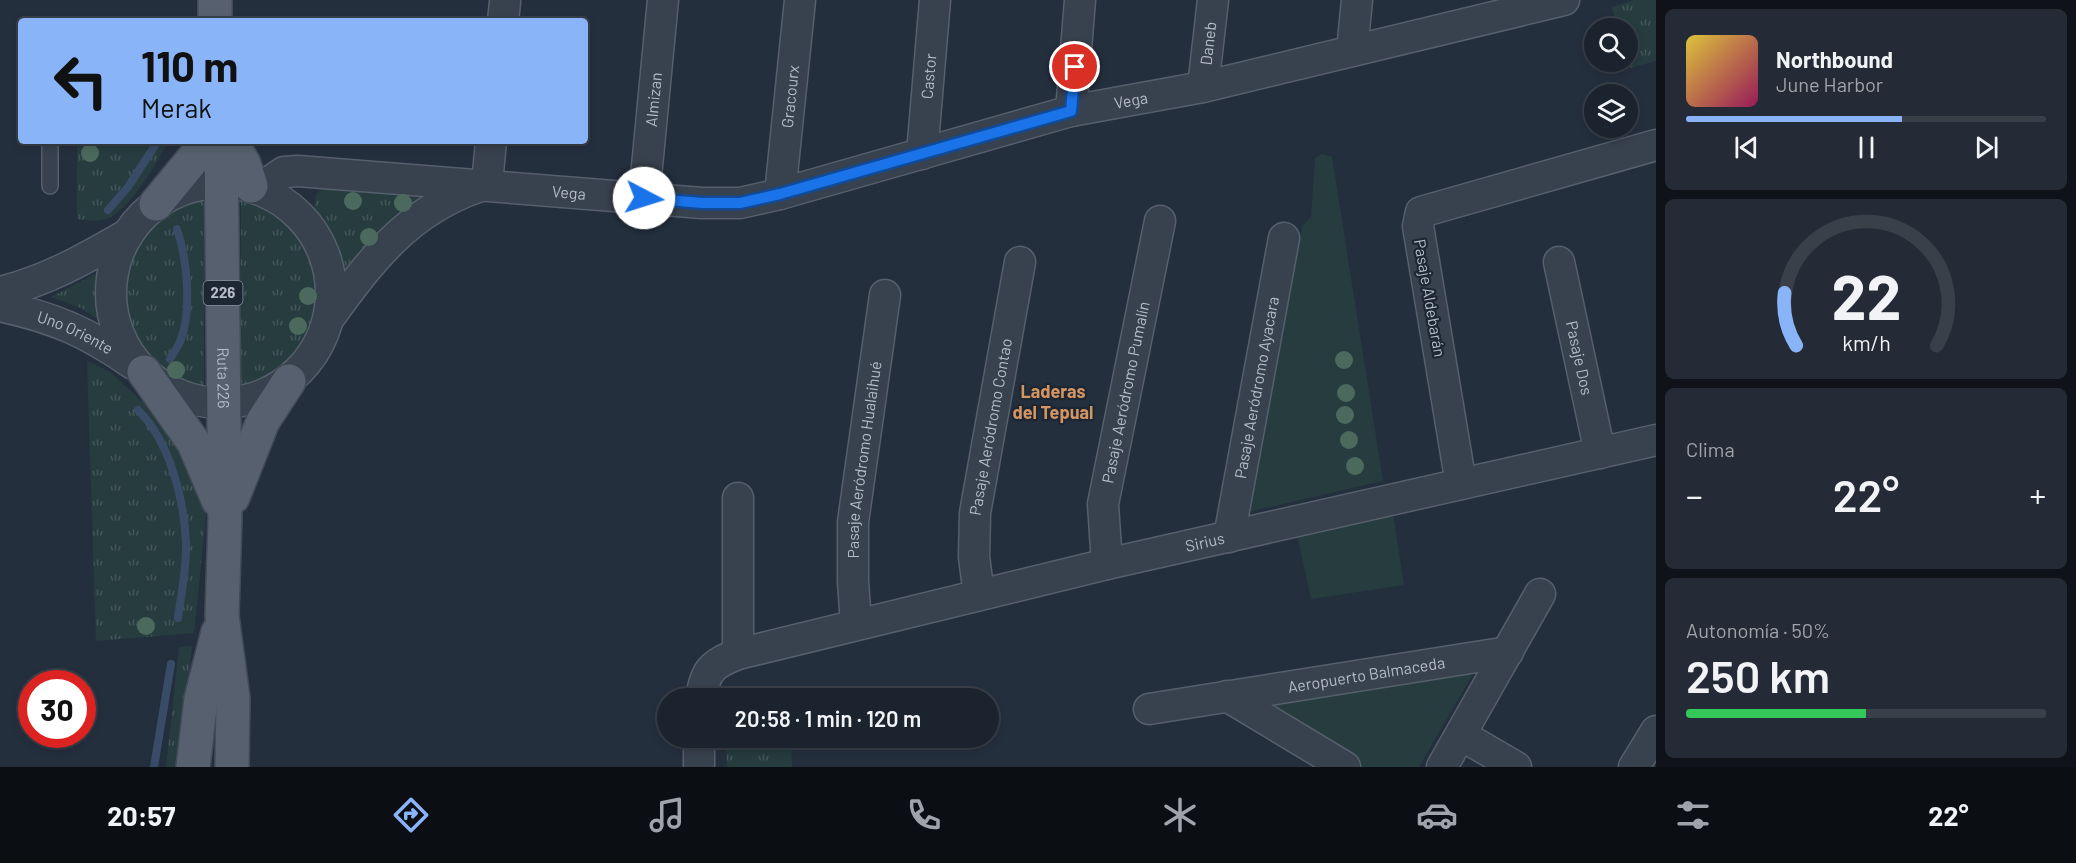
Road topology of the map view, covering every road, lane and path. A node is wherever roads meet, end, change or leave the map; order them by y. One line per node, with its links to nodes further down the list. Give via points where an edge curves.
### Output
1 (215, 0): 10 (main road)
2 (663, 0): 25 (street, Almizan)
3 (800, 0): 24 (street, Gracourx)
4 (935, 0): 20 (street, Castor)
5 (1080, 0): 13 (street)
6 (1213, 0): 12 (street, Daneb)
7 (1357, 0): 11 (street)
8 (1564, 0): 9 (street, Vega)
9 (1488, 10): 11 (street, Vega)
10 (215, 18)
11 (1352, 51): 12 (street, Vega)
12 (1203, 87): 13 (street, Vega)
13 (1071, 111): 20 (street, Vega)
14 (50, 144): 22 (lane)
15 (206, 144): 26 (main road)
16 (223, 144): 23 (main road, Ruta 226 / 226)
17 (233, 144): 23 (main road, via 244,164)
18 (491, 144): 21 (street)
19 (1656, 145): 41 (street, Pasaje Aldebarán, via 1421,212 1418,226)
20 (922, 154): 24 (street, Vega)
21 (487, 184): 23 (street, Vega, via 284,171); 25 (street, Vega); 35 (street, Vega, via 438,203 413,220 374,259)
22 (50, 186)
23 (244, 186): 26 (street, via 198,185); 35 (street, via 287,204 310,227 325,255 332,286); 38 (main road, Ruta 226 / 226)
24 (780, 194): 25 (street, Vega, via 740,203)
25 (644, 198)
26 (156, 204): 28 (street)
27 (1160, 221): 45 (street, Pasaje Aeródromo Pumalín, via 1103,504)
28 (128, 234): 32 (street, via 59,273); 36 (street, via 117,256 112,306 129,353)
29 (1284, 238): 44 (street, Pasaje Aeródromo Ayacara)
30 (1020, 262): 47 (street, Pasaje Aeródromo Contao, via 975,513 974,557)
31 (1559, 262): 40 (street, Pasaje Dos)
32 (0, 292)
33 (885, 295): 49 (street, Pasaje Aeródromo Hualaihué, via 854,522)
34 (0, 306): 36 (street, Uno Oriente, via 45,316 77,329)
35 (329, 318): 37 (street, via 321,342 307,364)
36 (144, 372): 38 (street, Uno Oriente, via 168,390); 43 (main road, via 194,443)
37 (289, 381): 38 (street, via 258,398); 43 (main road, via 263,421)
38 (224, 404): 43 (main road, Ruta 226 / 226)
39 (1656, 440): 40 (street, Sirius)
40 (1600, 453): 41 (street, Sirius)
41 (1461, 484): 44 (street, Sirius)
42 (738, 498): 50 (street)
43 (225, 519): 48 (main road, Ruta 226 / 226)
44 (1229, 537): 45 (street, Sirius)
45 (1107, 564): 47 (street, Sirius)
46 (1540, 594): 51 (street)
47 (979, 595): 49 (street, Sirius)
48 (222, 616): 58 (main road, Ruta 226 / 226, via 201,699); 59 (main road, Ruta 226 / 226, via 232,698)
49 (856, 624): 50 (street, Sirius)
50 (747, 652): 52 (street, Sirius, via 716,662)
51 (1508, 652): 53 (street, Aeropuerto Balmaceda); 56 (street)
52 (703, 688)
53 (1227, 696): 54 (street, Aeropuerto Balmaceda); 61 (street)
54 (1149, 709)
55 (1656, 731): 64 (street)
56 (1461, 735): 62 (street); 63 (street)
57 (699, 748): 60 (street)
58 (193, 767)
59 (232, 767)
60 (699, 767)
61 (1345, 767)
62 (1442, 767)
63 (1516, 767)
64 (1635, 767)

